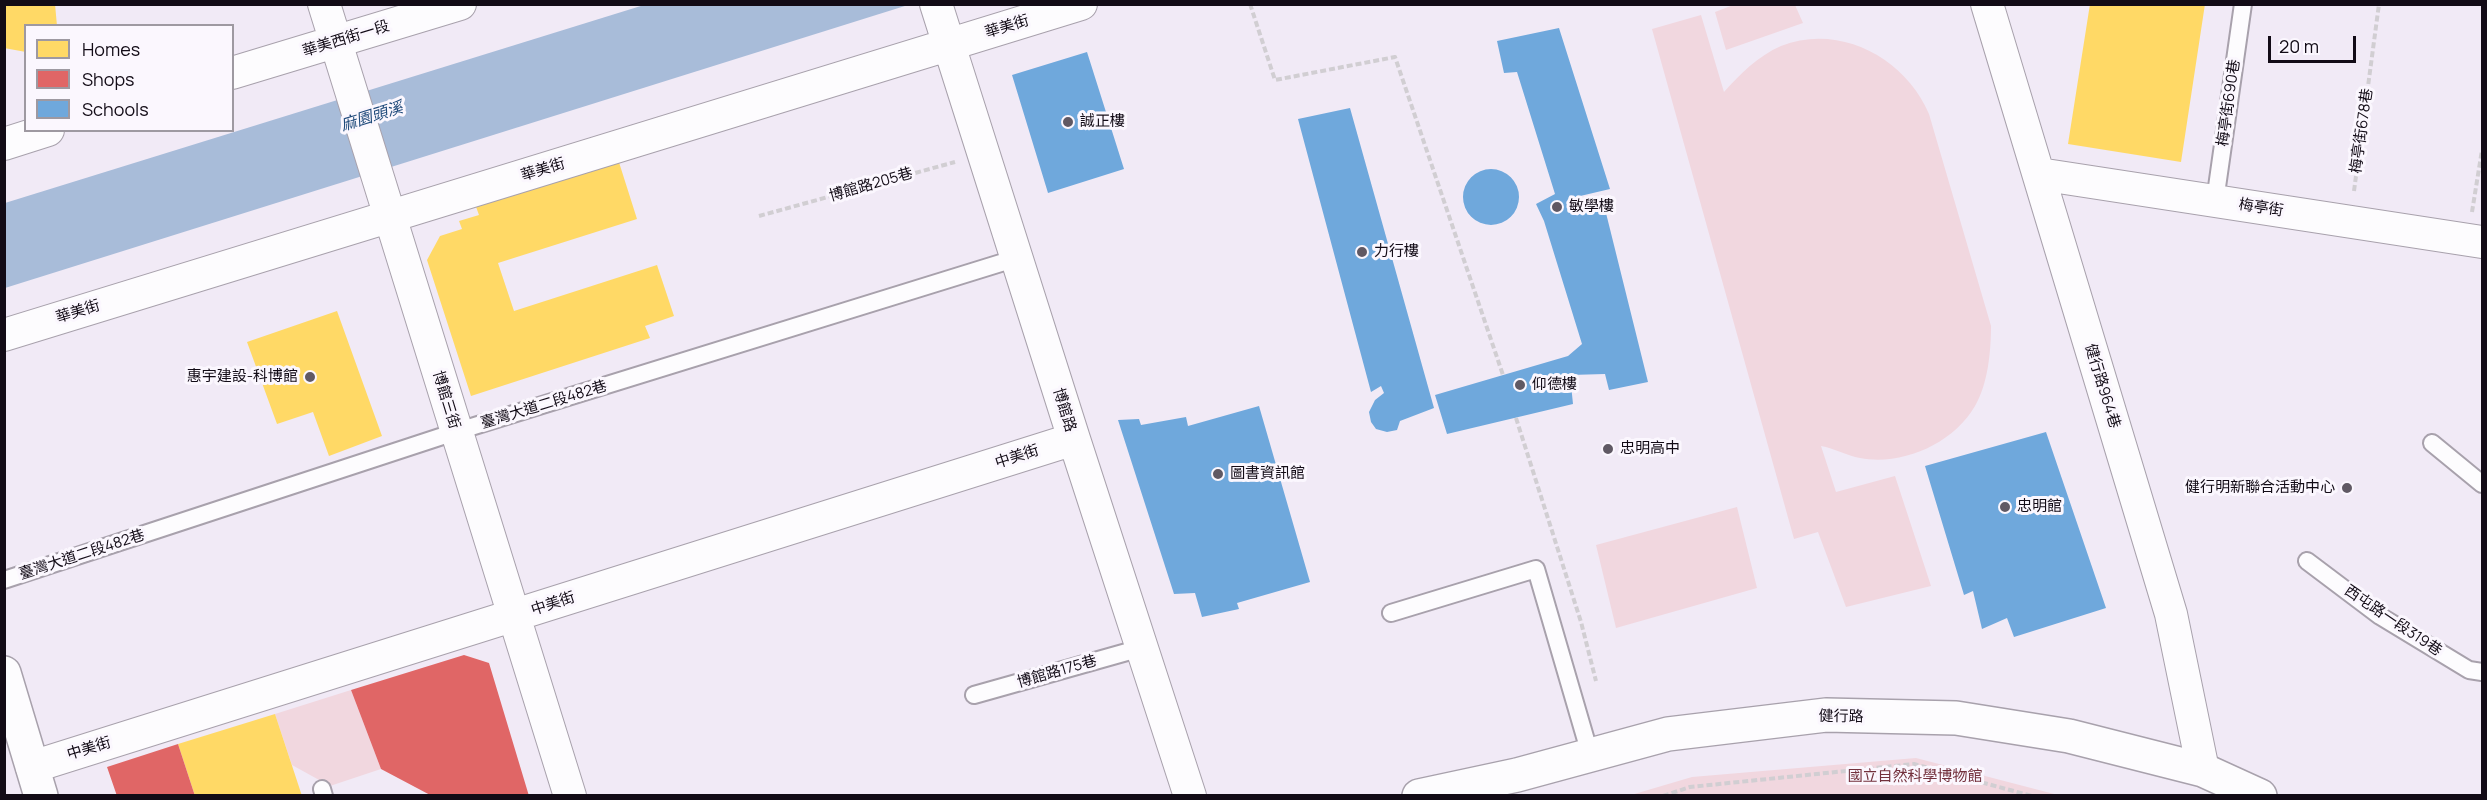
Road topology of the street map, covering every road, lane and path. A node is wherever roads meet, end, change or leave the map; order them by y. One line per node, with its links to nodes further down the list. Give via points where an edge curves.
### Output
1 (324, 4): 9 (street, 博館三街)
2 (460, 4): 9 (street, 華美西街一段)
3 (1081, 4): 8 (street, 華美街)
4 (1250, 4): 23 (path, via 1275,80 1395,57)
5 (1987, 4): 15 (street, 健行路964巷)
6 (2242, 4): 16 (lane, 梅亭街690巷)
7 (2379, 4): 19 (path, 梅亭街678巷)
8 (942, 24): 14 (street, 博館路); 17 (street, 華美街)
9 (338, 50): 10 (street, 華美西街一段); 17 (street, 博館三街)
10 (234, 73)
11 (42, 132): 12 (street)
12 (4, 144)
13 (2482, 150): 20 (path)
14 (984, 154): 18 (path, 博館路205巷); 21 (street, 博館路)
15 (2039, 174): 16 (street, 梅亭街); 37 (street, 健行路964巷, via 2171,614)
16 (2215, 201): 19 (street, 梅亭街)
17 (389, 209): 22 (street, 華美街); 24 (street, 博館三街)
18 (759, 216)
19 (2350, 221): 20 (street, 梅亭街)
20 (2475, 241)
21 (1017, 258): 24 (lane, 臺灣大道二段482巷); 25 (street, 博館路)
22 (4, 335)
23 (1503, 375)
24 (455, 432): 29 (lane, 臺灣大道二段482巷); 31 (street, 博館三街)
25 (1074, 439): 31 (street, 中美街); 32 (street, 博館路)
26 (2432, 443): 27 (lane)
27 (2482, 484)
28 (2307, 561): 34 (lane, 西屯路一段319巷, via 2380,616 2469,670)
29 (4, 580)
30 (1391, 613): 36 (lane, via 1536,569)
31 (512, 617): 38 (street, 中美街); 39 (street, 博館三街)
32 (1141, 648): 35 (lane, 博館路175巷); 40 (street, 博館路)
33 (4, 672): 38 (street)
34 (2482, 672)
35 (974, 695)
36 (1590, 754): 37 (street, 健行路, via 1668,734 1801,717 1956,718 2069,736); 41 (street, 健行路, via 1517,775)
37 (2203, 770): 44 (street, 健行路)
38 (36, 781)
39 (570, 795)
40 (1190, 795)
41 (1419, 795)
42 (1663, 795): 43 (path, via 1690,787 1914,764)
43 (2032, 795)
44 (2260, 795)

